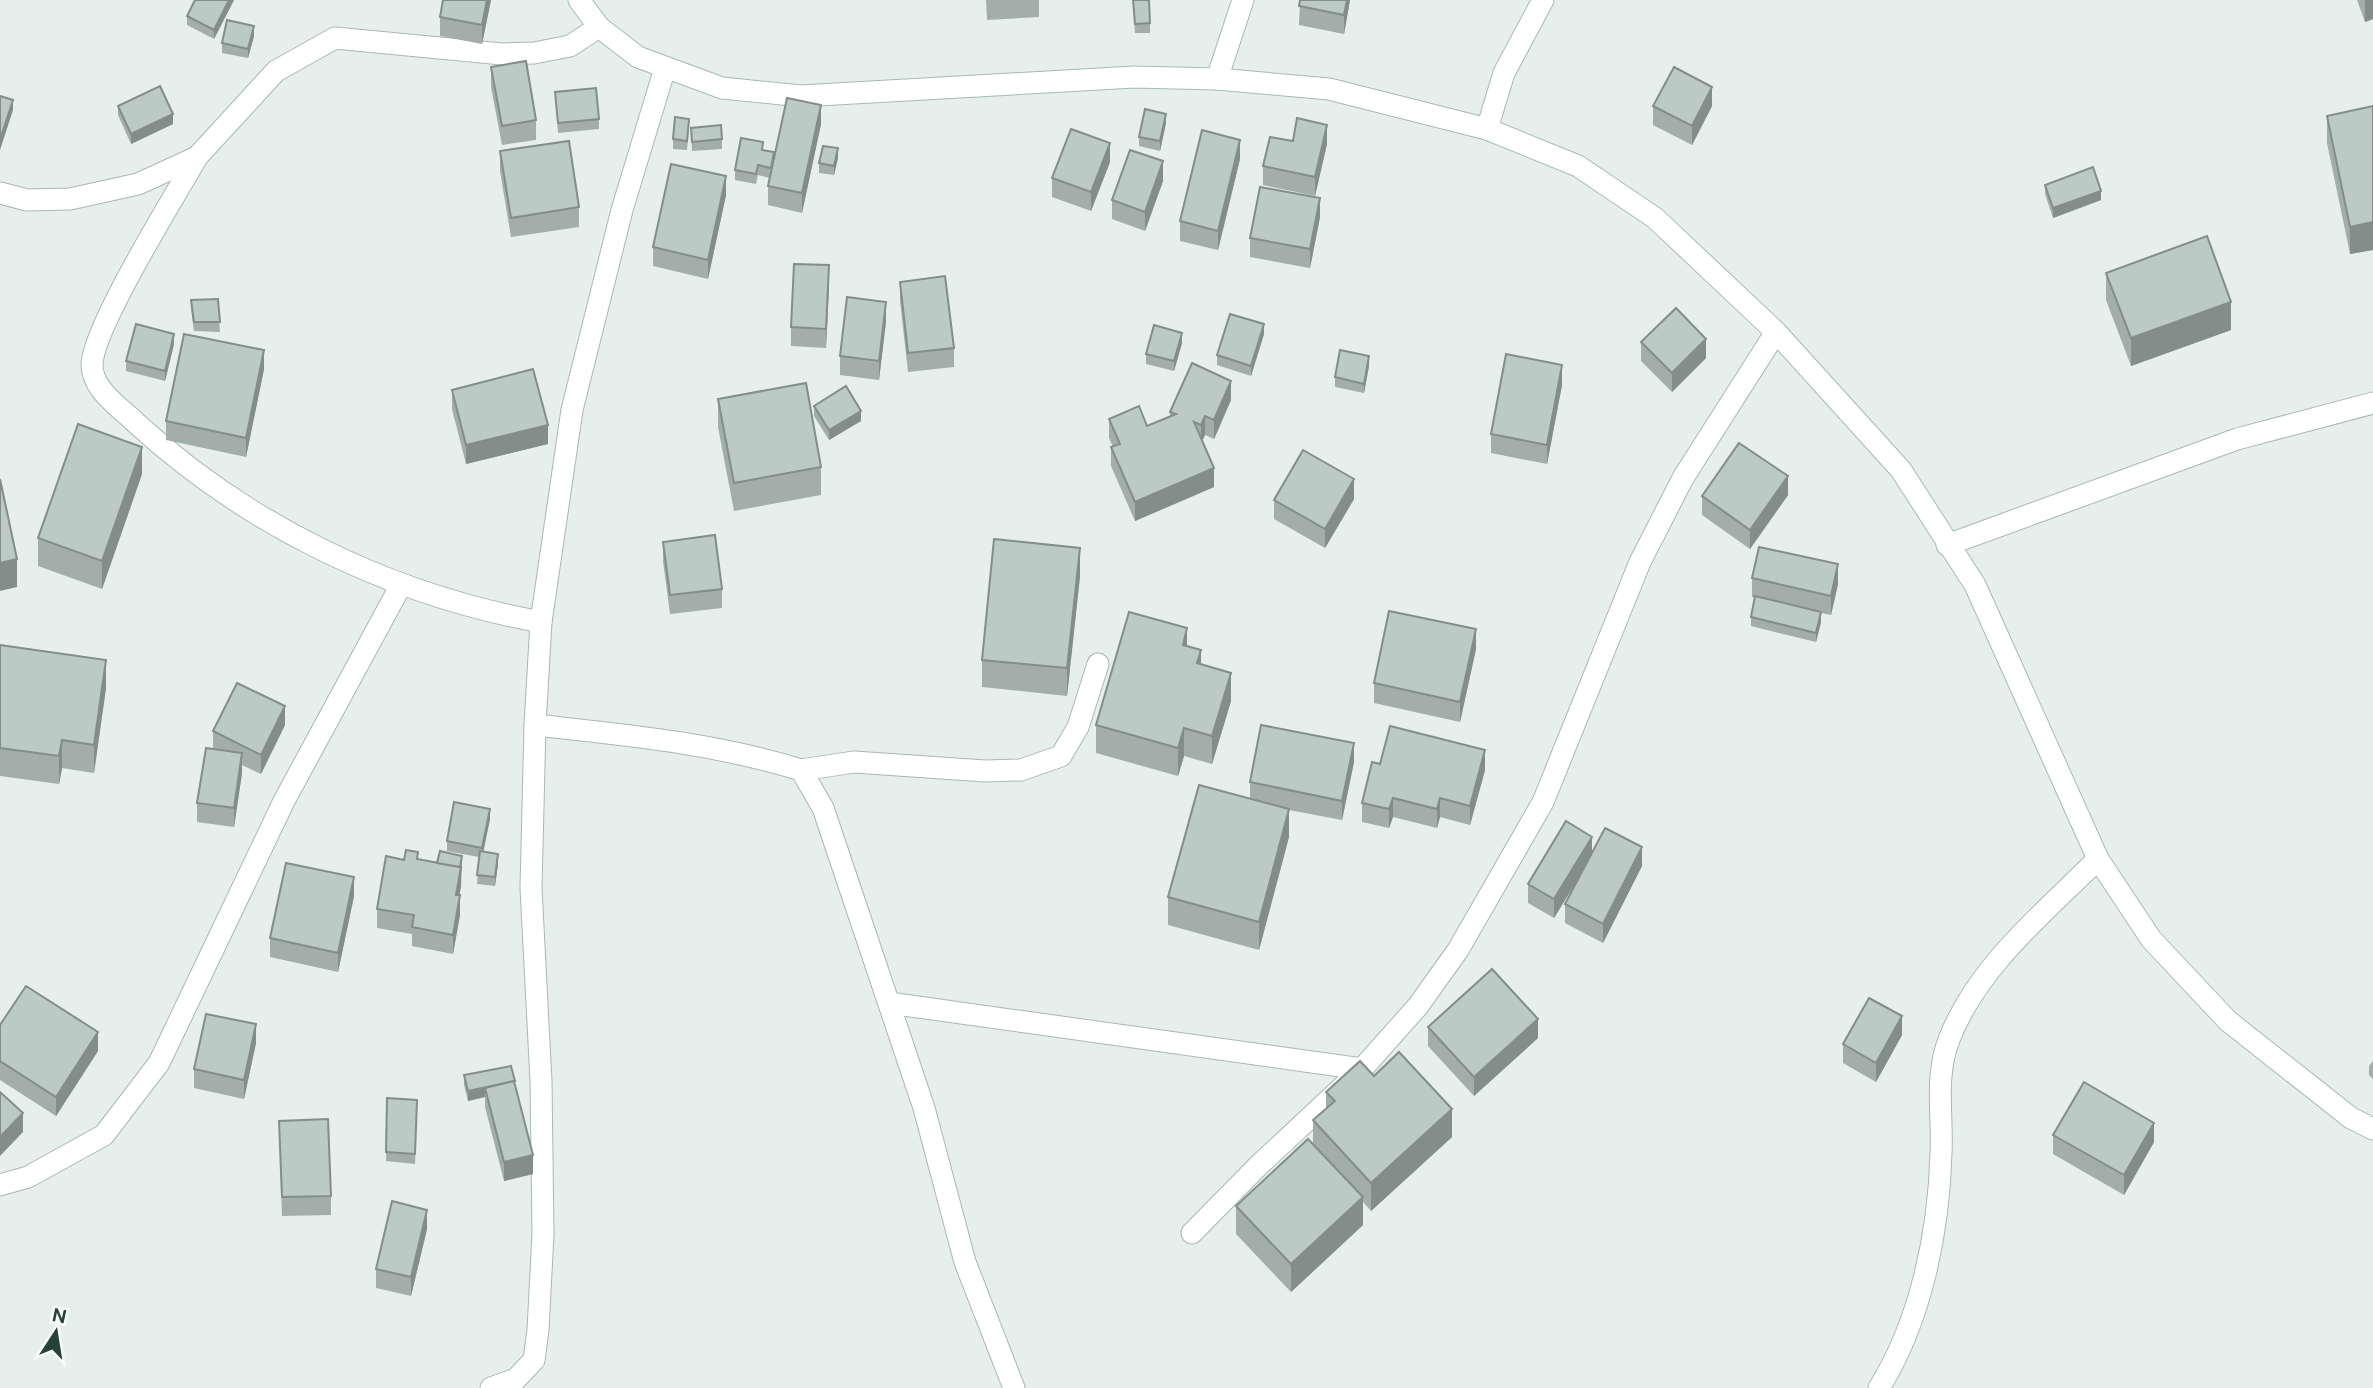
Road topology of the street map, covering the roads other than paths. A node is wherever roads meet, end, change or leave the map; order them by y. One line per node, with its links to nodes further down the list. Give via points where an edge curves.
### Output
1 (579, 0): 4 (street)
2 (1243, 0): 6 (street)
3 (1543, 0): 7 (street, via 1504,73)
4 (599, 27): 5 (street, via 638,57); 8 (street, via 570,46 534,53 445,51 335,38 276,71)
5 (664, 68): 6 (street, via 722,88 801,96 1133,76); 14 (street, via 622,209 572,410)
6 (1217, 79): 7 (street, via 1329,89)
7 (1487, 129): 10 (street, via 1578,166 1655,218)
8 (197, 157): 9 (street, via 138,184 69,200 27,200); 13 (street, via 101,332 92,366 100,388 199,476 311,545)
9 (0, 193)
10 (1776, 332): 12 (street, via 1900,470); 20 (street, via 1683,478 1652,538 1543,802 1500,879 1418,1006)
11 (2373, 403): 12 (street, via 2238,439)
12 (1947, 545): 18 (street, via 1975,585)
13 (401, 585): 14 (street); 22 (street, via 285,801 159,1063 104,1135 28,1177)
14 (541, 622): 16 (street)
15 (1097, 664): 17 (street, via 1078,727 1061,756 1021,769 985,771 854,762)
16 (535, 725): 17 (street, via 713,747); 24 (street, via 531,888 543,1220 538,1330 534,1360 516,1379)
17 (801, 769): 19 (street, via 822,808)
18 (2098, 859): 21 (street, via 2151,939 2228,1021 2351,1118); 26 (street, via 1983,975 1949,1038 1938,1088 1942,1151 1937,1211 1911,1320)
19 (889, 1003): 20 (street); 25 (street, via 924,1108 965,1262)
20 (1362, 1069): 23 (street)
21 (2373, 1129)
22 (0, 1185)
23 (1192, 1233)
24 (491, 1388)
25 (1014, 1388)
26 (1879, 1388)

